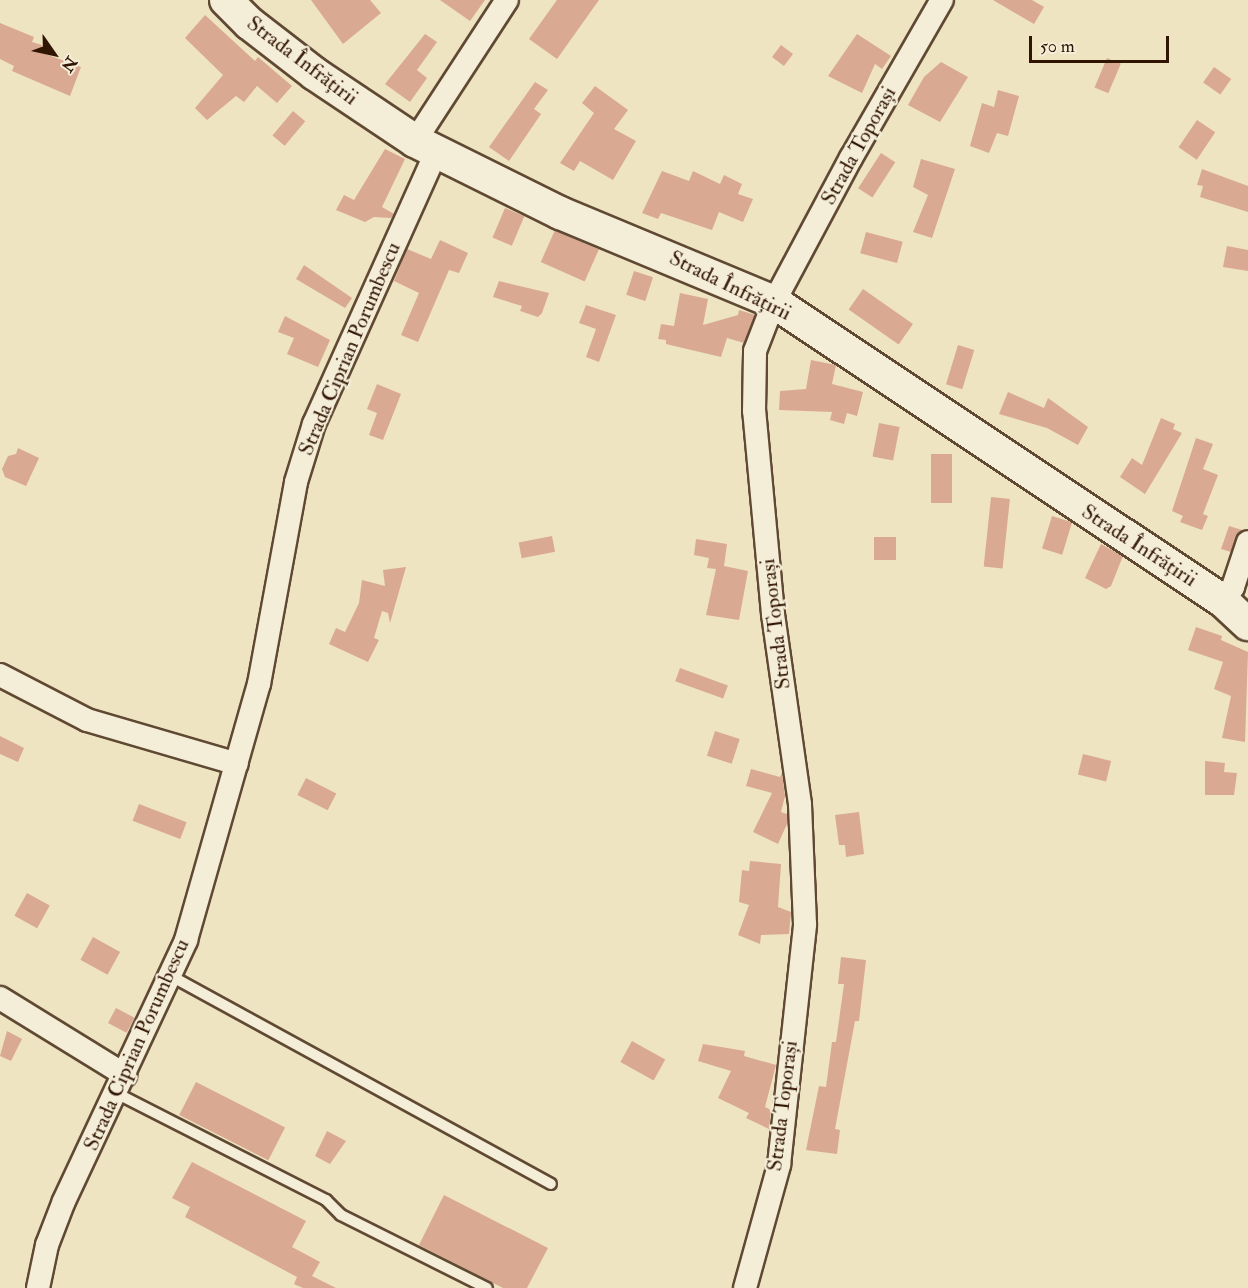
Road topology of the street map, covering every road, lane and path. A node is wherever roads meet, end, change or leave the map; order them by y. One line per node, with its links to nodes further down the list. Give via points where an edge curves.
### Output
1 (226, 0): 4 (main road, Strada Înfrățirii, via 315,74)
2 (507, 0): 4 (street, Strada Ciprian Porumbescu)
3 (942, 0): 5 (street, Strada Toporași)
4 (425, 147): 5 (main road, Strada Înfrățirii, via 560,213); 10 (street, Strada Ciprian Porumbescu, via 314,424 296,482 271,629)
5 (774, 302): 7 (main road, Strada Înfrățirii); 17 (street, Strada Toporași, via 755,351 754,411 773,614 800,804 805,924 779,1164)
6 (1248, 542): 7 (street, via 1233,587)
7 (1223, 602): 8 (main road, Strada Înfrățirii)
8 (1248, 624)
9 (0, 675): 10 (street, via 87,720)
10 (237, 764): 11 (street, Strada Ciprian Porumbescu, via 186,940)
11 (171, 976): 13 (street, Strada Ciprian Porumbescu); 14 (lane)
12 (0, 998): 13 (street)
13 (121, 1084): 15 (street, Strada Ciprian Porumbescu, via 64,1201 47,1245); 16 (lane, via 326,1200 341,1215)
14 (550, 1184)
15 (38, 1288)
16 (487, 1288)
17 (745, 1288)

